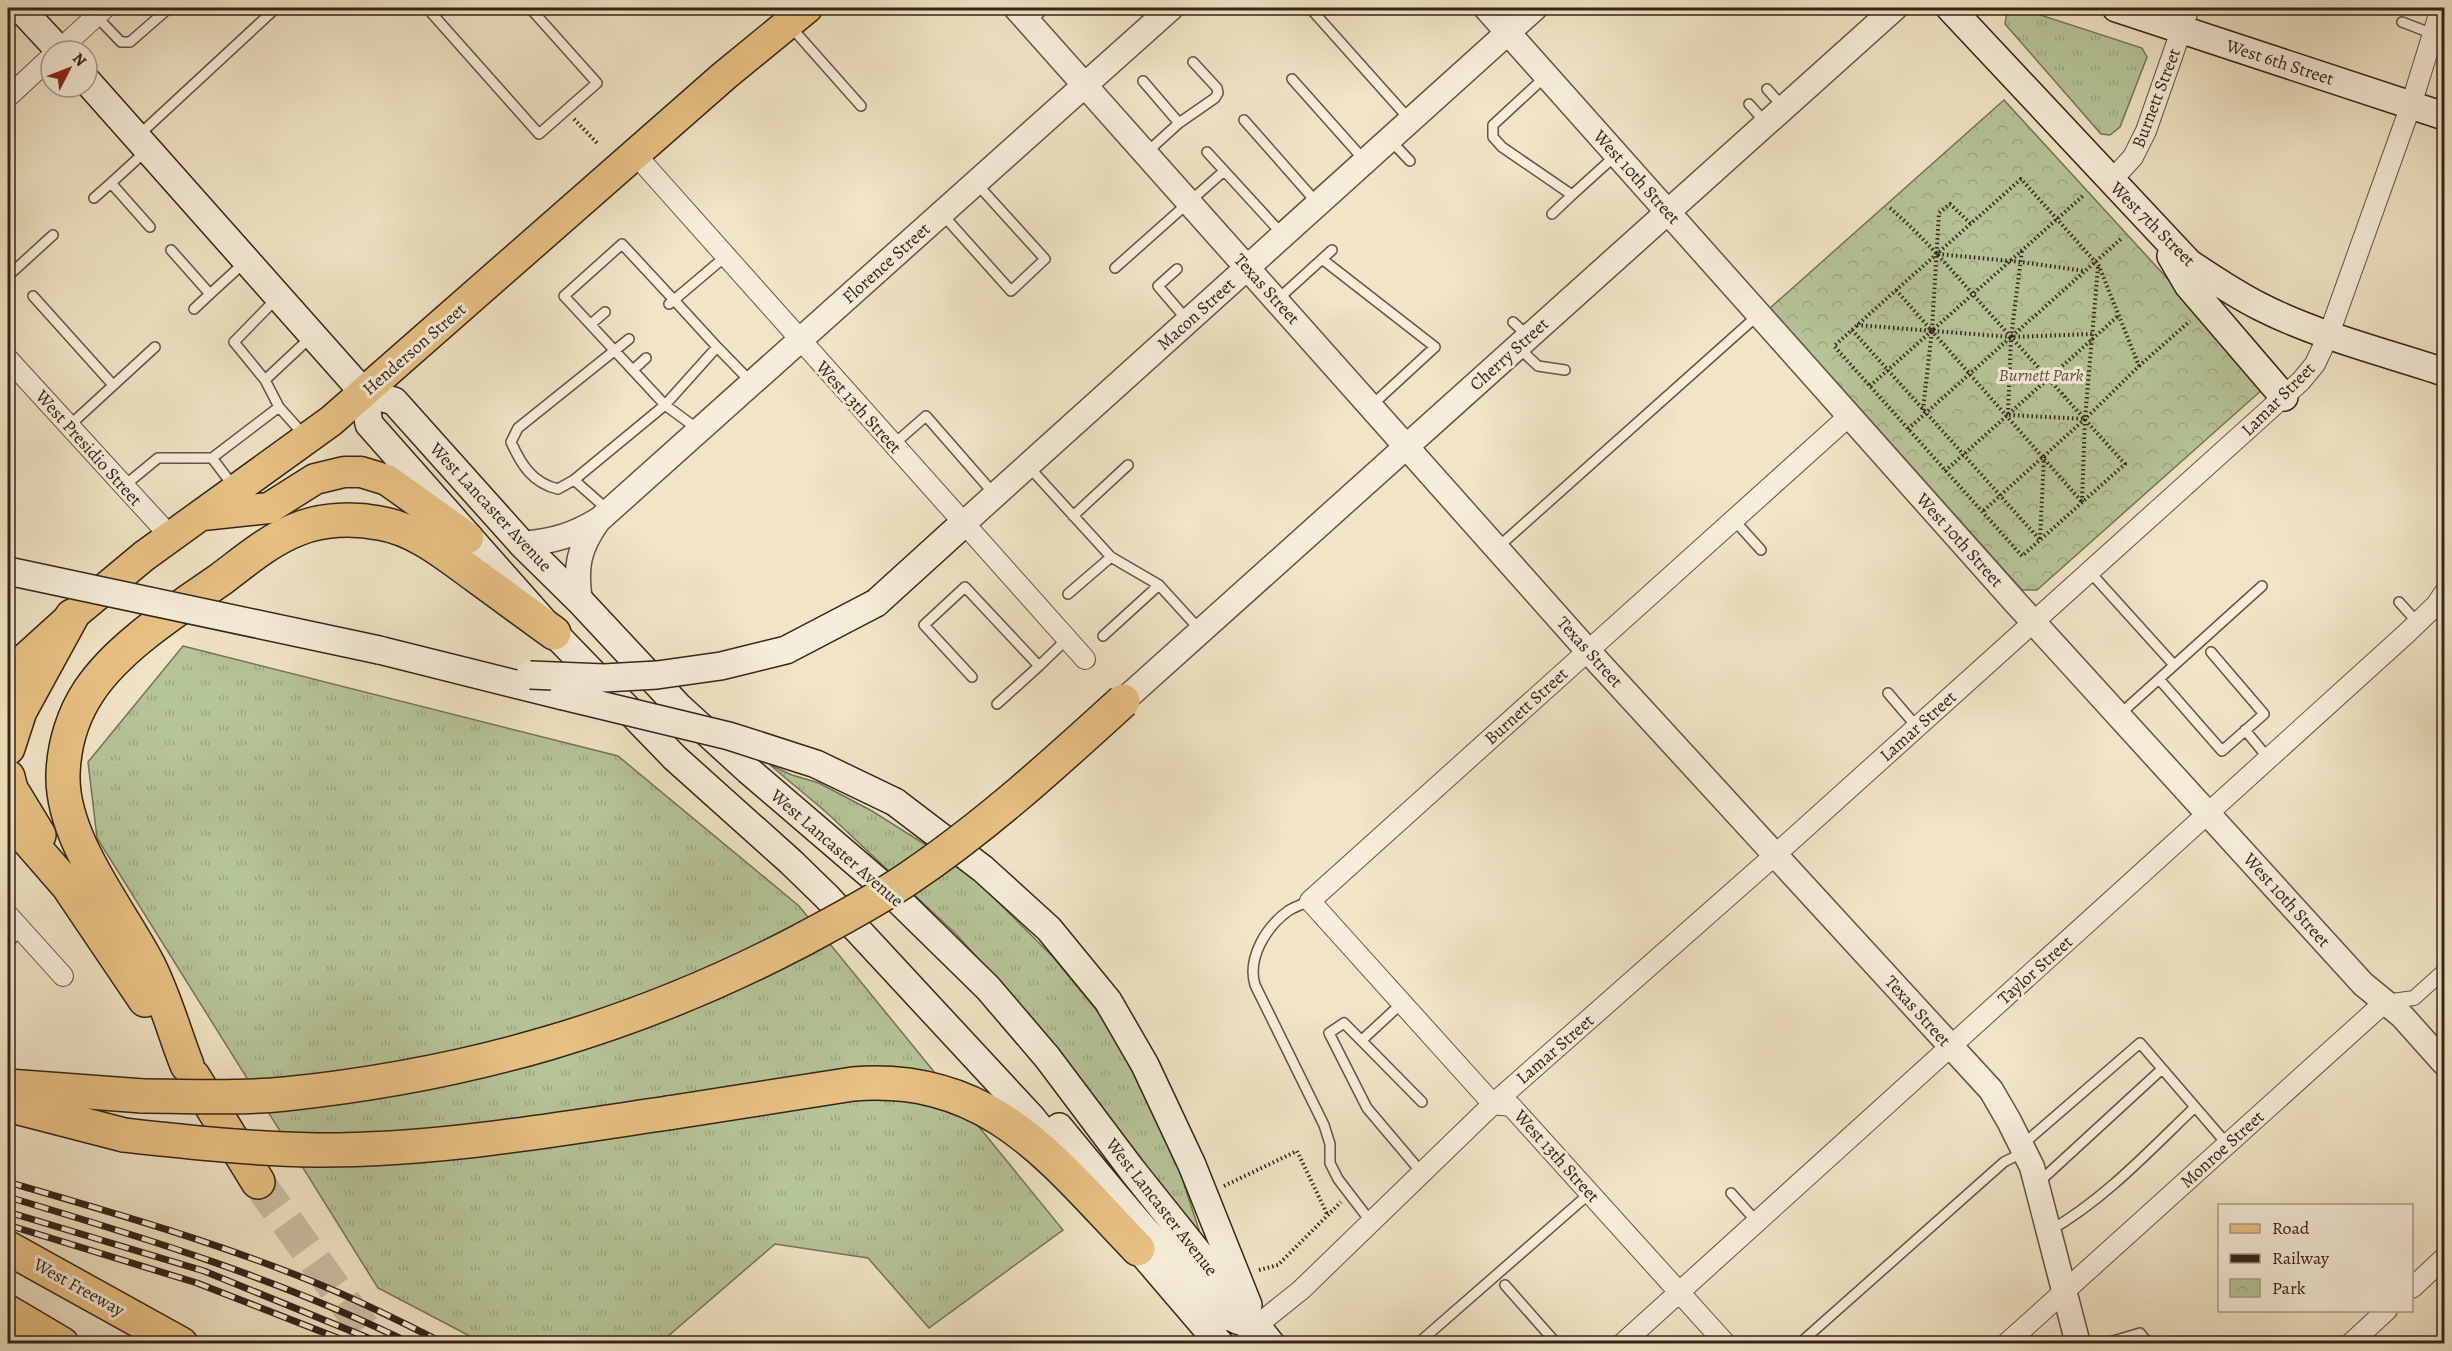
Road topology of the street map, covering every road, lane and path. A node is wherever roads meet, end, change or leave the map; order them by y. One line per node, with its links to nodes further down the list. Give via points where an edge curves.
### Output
1 (21, 8): 23 (main road)
2 (169, 8): 15 (lane, via 130,42 121,42)
3 (276, 8): 44 (lane)
4 (428, 8): 5 (lane, via 540,134 597,83)
5 (530, 8)
6 (1171, 8): 30 (street, Florence Street)
7 (1310, 8): 40 (lane)
8 (1486, 8): 20 (street, West 10th Street)
9 (1535, 8): 20 (street, Macon Street)
10 (1894, 8): 37 (street, Cherry Street)
11 (1950, 8): 21 (main road, West 7th Street)
12 (1977, 8): 21 (main road)
13 (2116, 8): 18 (main road, West 6th Street)
14 (2442, 8): 22 (street, Lamar Street)
15 (101, 12): 24 (street)
16 (1030, 12): 30 (street, Texas Street)
17 (797, 15): 36 (lane); 48 (main road, Henderson Street)
18 (2186, 18): 35 (main road, West 6th Street); 53 (street, Burnett Street, via 2146,131 2133,158)
19 (2402, 22): 22 (lane)
20 (1508, 32): 27 (street, West 10th Street); 40 (street, Macon Street)
21 (1975, 34): 53 (main road, West 7th Street)
22 (2433, 34): 35 (street, Lamar Street)
23 (46, 39)
24 (71, 39)
25 (1193, 62): 41 (lane, via 1218,93)
26 (39, 69): 33 (street)
27 (1547, 75): 49 (street, West 10th Street); 56 (lane, via 1493,125 1493,137)
28 (1292, 79): 50 (lane)
29 (1143, 81): 41 (lane)
30 (1085, 85): 47 (street, Texas Street); 54 (street, Florence Street)
31 (1767, 88): 37 (lane)
32 (99, 95): 44 (main road)
33 (8, 97)
34 (1749, 104): 37 (lane)
35 (2411, 105): 38 (main road, West 6th Street); 105 (street, Lamar Street)
36 (861, 106)
37 (1775, 115): 62 (street, Cherry Street)
38 (2445, 116)
39 (1244, 120): 60 (lane)
40 (1410, 120): 43 (street, Macon Street)
41 (1179, 123): 47 (lane)
42 (581, 126): 45 (path)
43 (1389, 139): 50 (street, Macon Street); 51 (lane)
44 (142, 143): 55 (lane); 78 (main road)
45 (598, 144)
46 (1207, 152): 52 (lane)
47 (1146, 153): 59 (street, Texas Street)
48 (635, 154): 76 (street, West 13th Street); 128 (main road, Henderson Street)
49 (1617, 154): 56 (lane); 62 (street, West 10th Street)
50 (1365, 161): 60 (street, Macon Street)
51 (1410, 161)
52 (1224, 171): 59 (lane); 70 (lane)
53 (2110, 181): 68 (main road, West 7th Street)
54 (976, 182): 63 (street, Florence Street); 63 (lane, via 1045,259 1011,291)
55 (111, 183): 58 (lane); 67 (lane)
56 (1572, 195): 64 (lane)
57 (2084, 195): 65 (path)
58 (94, 198)
59 (1189, 202): 82 (street, Texas Street); 83 (lane)
60 (1318, 204): 70 (street, Macon Street)
61 (1890, 208): 75 (path)
62 (1668, 211): 96 (street, West 10th Street); 106 (street, Cherry Street)
63 (942, 213): 110 (street, Florence Street)
64 (1552, 214)
65 (2056, 219): 66 (path, via 2020,179); 74 (path); 81 (path)
66 (1971, 224): 75 (path); 75 (path, via 1950,204 1939,213)
67 (150, 227)
68 (2153, 227): 105 (main road, West 7th Street, via 2190,263 2228,290); 129 (main road, via 2188,285)
69 (53, 235): 86 (lane)
70 (1282, 235): 82 (street, Macon Street)
71 (2122, 238): 81 (path)
72 (171, 250): 88 (lane)
73 (1332, 250): 77 (lane)
74 (2022, 250): 79 (path); 80 (path)
75 (1937, 254): 79 (path); 87 (path); 89 (path); 103 (path)
76 (726, 256): 93 (lane); 110 (street, West 13th Street)
77 (1322, 259): 92 (lane); 131 (lane, via 1435,346)
78 (247, 261): 88 (lane); 91 (main road)
79 (2010, 261): 80 (path); 89 (path)
80 (2021, 262): 85 (path); 108 (path)
81 (2097, 264): 85 (path); 97 (path); 104 (path)
82 (1247, 267): 92 (street, Texas Street); 99 (street, Macon Street)
83 (1115, 268)
84 (1177, 269): 99 (lane, via 1158,286)
85 (2085, 271): 108 (path)
86 (8, 276)
87 (1896, 290): 101 (path); 103 (path)
88 (210, 294): 94 (lane)
89 (1973, 294): 103 (path); 108 (path)
90 (33, 296): 126 (lane)
91 (279, 297): 107 (main road); 124 (lane, via 234,342)
92 (1277, 300): 131 (street, Texas Street)
93 (671, 302): 100 (lane, via 622,244 564,296); 113 (lane)
94 (194, 309)
95 (605, 312): 100 (lane)
96 (1759, 314): 135 (street, West 10th Street); 165 (lane)
97 (2118, 316): 111 (path); 117 (path)
98 (2193, 317): 117 (path)
99 (1188, 321): 147 (street, Macon Street)
100 (591, 324): 114 (lane)
101 (1857, 325): 102 (path); 103 (path)
102 (1852, 330): 120 (path); 127 (path, via 1834,346)
103 (1932, 330): 108 (path); 120 (path); 122 (path); 133 (path)
104 (2092, 334): 108 (path); 111 (path)
105 (2329, 334): 121 (main road, West 7th Street); 129 (street, Lamar Street, via 2315,364)
106 (1520, 335): 119 (lane, via 1538,366); 142 (street, Cherry Street)
107 (313, 336): 124 (lane); 128 (main road)
108 (2011, 337): 122 (path); 123 (path); 134 (path)
109 (629, 339): 114 (lane)
110 (799, 340): 125 (street, Florence Street); 141 (street, West 13th Street)
111 (2091, 340): 123 (path); 136 (path)
112 (155, 347): 126 (lane)
113 (717, 347): 125 (lane); 130 (lane)
114 (615, 350): 118 (lane); 149 (lane, via 518,428 511,442 519,460 545,486 558,489)
115 (646, 358): 118 (lane)
116 (8, 359): 137 (street, West Presidio Street)
117 (2139, 366): 136 (path)
118 (633, 370): 130 (lane)
119 (1565, 370)
120 (1888, 370): 127 (path); 133 (path)
121 (2445, 372)
122 (1971, 373): 133 (path); 134 (path)
123 (2048, 379): 134 (path); 136 (path)
124 (266, 380): 132 (lane)
125 (752, 383): 139 (street, Florence Street)
126 (113, 385): 137 (lane)
127 (1870, 386): 138 (path)
128 (364, 393): 140 (main road, Henderson Street); 162 (main road, West Lancaster Avenue, via 369,424); 164 (main road, West Lancaster Avenue, via 394,401)
129 (2284, 397): 169 (street, Lamar Street)
130 (665, 405): 139 (lane); 149 (lane)
131 (1371, 406): 142 (street, Texas Street)
132 (279, 407): 140 (lane); 145 (lane)
133 (1925, 411): 138 (path); 143 (path)
134 (2008, 415): 136 (path); 143 (path); 144 (path)
135 (1849, 416): 159 (street, Burnett Street); 177 (street, West 10th Street)
136 (2085, 419): 144 (path); 154 (path); 154 (path, via 2125,464)
137 (69, 426): 150 (street, West Presidio Street)
138 (1908, 429): 148 (path)
139 (699, 430): 157 (street, Florence Street)
140 (308, 439): 151 (main road, Henderson Street)
141 (893, 445): 152 (lane, via 926,416); 160 (street, West 13th Street)
142 (1406, 446): 165 (street, Texas Street); 179 (street, Cherry Street)
143 (1964, 454): 148 (path); 153 (path)
144 (2044, 456): 153 (path); 154 (path); 163 (path)
145 (212, 458): 150 (lane, via 158,458); 151 (lane)
146 (1128, 465): 158 (lane)
147 (1028, 466): 152 (street, Macon Street); 158 (lane)
148 (1946, 471): 155 (path)
149 (574, 480): 157 (lane)
150 (124, 486): 161 (street, West Presidio Street)
151 (236, 490): 156 (main road, Henderson Street)
152 (995, 495): 160 (street, Macon Street)
153 (2000, 495): 155 (path); 163 (path)
154 (2082, 501): 163 (path)
155 (1982, 512): 163 (path, via 2022,556)
156 (202, 515): 161 (main road, Henderson Street); 162 (main road, via 269,508 315,479 361,472 387,480)
157 (604, 515): 164 (street, Florence Street, via 579,532); 174 (street, Florence Street, via 586,538 579,558)
158 (1073, 516): 167 (lane)
159 (1734, 520): 166 (lane); 183 (street, Burnett Street)
160 (963, 524): 182 (street, West 13th Street); 188 (main road, bridge, via 876,603 786,650 721,666 604,678)
161 (170, 537): 176 (main road, Henderson Street)
162 (468, 538): 180 (main road, West Lancaster Avenue)
163 (2040, 540)
164 (522, 544): 174 (main road, West Lancaster Avenue)
165 (1497, 548): 183 (street, Texas Street)
166 (1761, 550)
167 (1111, 557): 170 (lane); 173 (lane)
168 (8, 571): 188 (main road, bridge)
169 (2090, 572): 177 (street, Lamar Street); 186 (lane)
170 (1160, 585): 179 (lane); 181 (lane)
171 (2262, 586): 186 (lane)
172 (2445, 593): 178 (street, Taylor Street)
173 (1068, 594)
174 (580, 601): 247 (main road, West Lancaster Avenue, via 678,706 888,890 988,988 1047,1057)
175 (2399, 602): 178 (lane)
176 (72, 616): 189 (main road, Henderson Street); 198 (highway, via 20,711)
177 (2033, 622): 195 (street, West 10th Street); 196 (street, Lamar Street)
178 (2418, 623): 199 (street, Taylor Street)
179 (1201, 631): 193 (street, Cherry Street)
180 (554, 633): 205 (main road, West Lancaster Avenue, via 675,758); 216 (highway, via 440,549 416,536 379,523 338,521 299,528 267,545 150,631 99,677 80,707 68,739 63,774 68,809 81,846 148,964)
181 (1103, 636)
182 (1067, 639): 185 (street, West 13th Street); 187 (lane)
183 (1588, 651): 203 (street, Texas Street); 206 (street, Burnett Street)
184 (2211, 652): 197 (lane, via 2264,714)
185 (1084, 659)
186 (2174, 665): 191 (lane)
187 (1039, 666): 190 (lane, via 964,587 924,625); 194 (lane)
188 (454, 668): 247 (main road, bridge, via 729,736 816,764 895,802 983,869 1049,929 1108,1001 1145,1065 1192,1166 1235,1267)
189 (8, 674)
190 (972, 677)
191 (2159, 679): 195 (lane); 197 (lane, via 2222,751)
192 (1888, 693): 196 (lane)
193 (1123, 701): 218 (highway, bridge, via 1032,784 908,879 772,955 642,1014 548,1045 443,1070 283,1094 143,1096)
194 (997, 704)
195 (2118, 716): 201 (street, West 10th Street)
196 (1917, 727): 203 (street, Lamar Street)
197 (2245, 730): 199 (lane)
198 (8, 748)
199 (2268, 758): 201 (street, Taylor Street)
200 (8, 777): 204 (highway)
201 (2207, 814): 211 (street, West 10th Street, via 2363,984); 214 (street, Taylor Street)
202 (8, 817): 204 (highway)
203 (1775, 855): 214 (street, Texas Street); 220 (street, Lamar Street)
204 (68, 886): 216 (highway)
205 (827, 897): 236 (main road, West Lancaster Avenue, via 1032,1118); 247 (main road, via 934,989 1017,1076 1145,1232 1208,1300)
206 (1310, 901): 212 (street, West 13th Street); 231 (lane, via 1288,911 1266,934 1252,975 1324,1125 1330,1163)
207 (8, 915): 208 (street)
208 (14, 937): 210 (street)
209 (2445, 971): 211 (street, via 2415,998)
210 (63, 976)
211 (2385, 1002): 215 (street, West 10th Street); 223 (street, Monroe Street)
212 (1402, 1003): 213 (lane); 220 (street, West 13th Street)
213 (1362, 1040): 219 (lane); 225 (lane, via 1344,1023 1329,1033 1367,1108)
214 (1950, 1046): 224 (street, Texas Street, via 1991,1090); 234 (street, Taylor Street)
215 (2445, 1063)
216 (187, 1065): 226 (highway)
217 (2162, 1069): 222 (lane); 224 (lane, via 2140,1043); 227 (lane)
218 (8, 1086)
219 (1422, 1102)
220 (1493, 1104): 225 (street, Lamar Street); 229 (street, West 13th Street, via 1511,1106)
221 (8, 1105): 236 (highway, bridge, via 124,1135 225,1146 317,1150 490,1139 871,1083 906,1084 965,1099 1023,1133)
222 (2195, 1107): 223 (lane); 235 (lane, via 2111,1188)
223 (2227, 1144): 242 (street, Monroe Street)
224 (2023, 1149): 227 (street, Texas Street); 256 (lane)
225 (1422, 1173): 233 (street, Lamar Street)
226 (258, 1182)
227 (2037, 1184): 235 (street, Texas Street)
228 (1221, 1187): 232 (path, via 1297,1151)
229 (1590, 1193): 243 (street, West 13th Street); 248 (lane)
230 (1731, 1193): 234 (lane)
231 (1349, 1194): 232 (path); 233 (lane)
232 (1328, 1216): 239 (path, via 1278,1266)
233 (1371, 1222): 247 (street, Lamar Street)
234 (1757, 1222): 243 (street, Taylor Street)
235 (2049, 1231): 242 (street, Texas Street)
236 (1137, 1249): 252 (main road, West Lancaster Avenue)
237 (16, 1252): 251 (highway, West Freeway)
238 (2445, 1258): 241 (street)
239 (1260, 1271)
240 (1505, 1285): 253 (lane)
241 (2413, 1287)
242 (2065, 1290): 257 (street, Monroe Street); 258 (street, Texas Street)
243 (1679, 1292): 254 (street, Taylor Street); 255 (street, West 13th Street)
244 (8, 1312): 250 (highway)
245 (2386, 1312): 261 (street)
246 (8, 1338): 249 (highway)
247 (1257, 1338)
248 (1423, 1339)
249 (20, 1344)
250 (62, 1344)
251 (181, 1344)
252 (1220, 1344)
253 (1557, 1344)
254 (1622, 1344)
255 (1726, 1344)
256 (1799, 1344)
257 (2006, 1344)
258 (2078, 1344)
259 (2103, 1344): 260 (lane, via 2140,1333)
260 (2149, 1344)
261 (2350, 1344)

